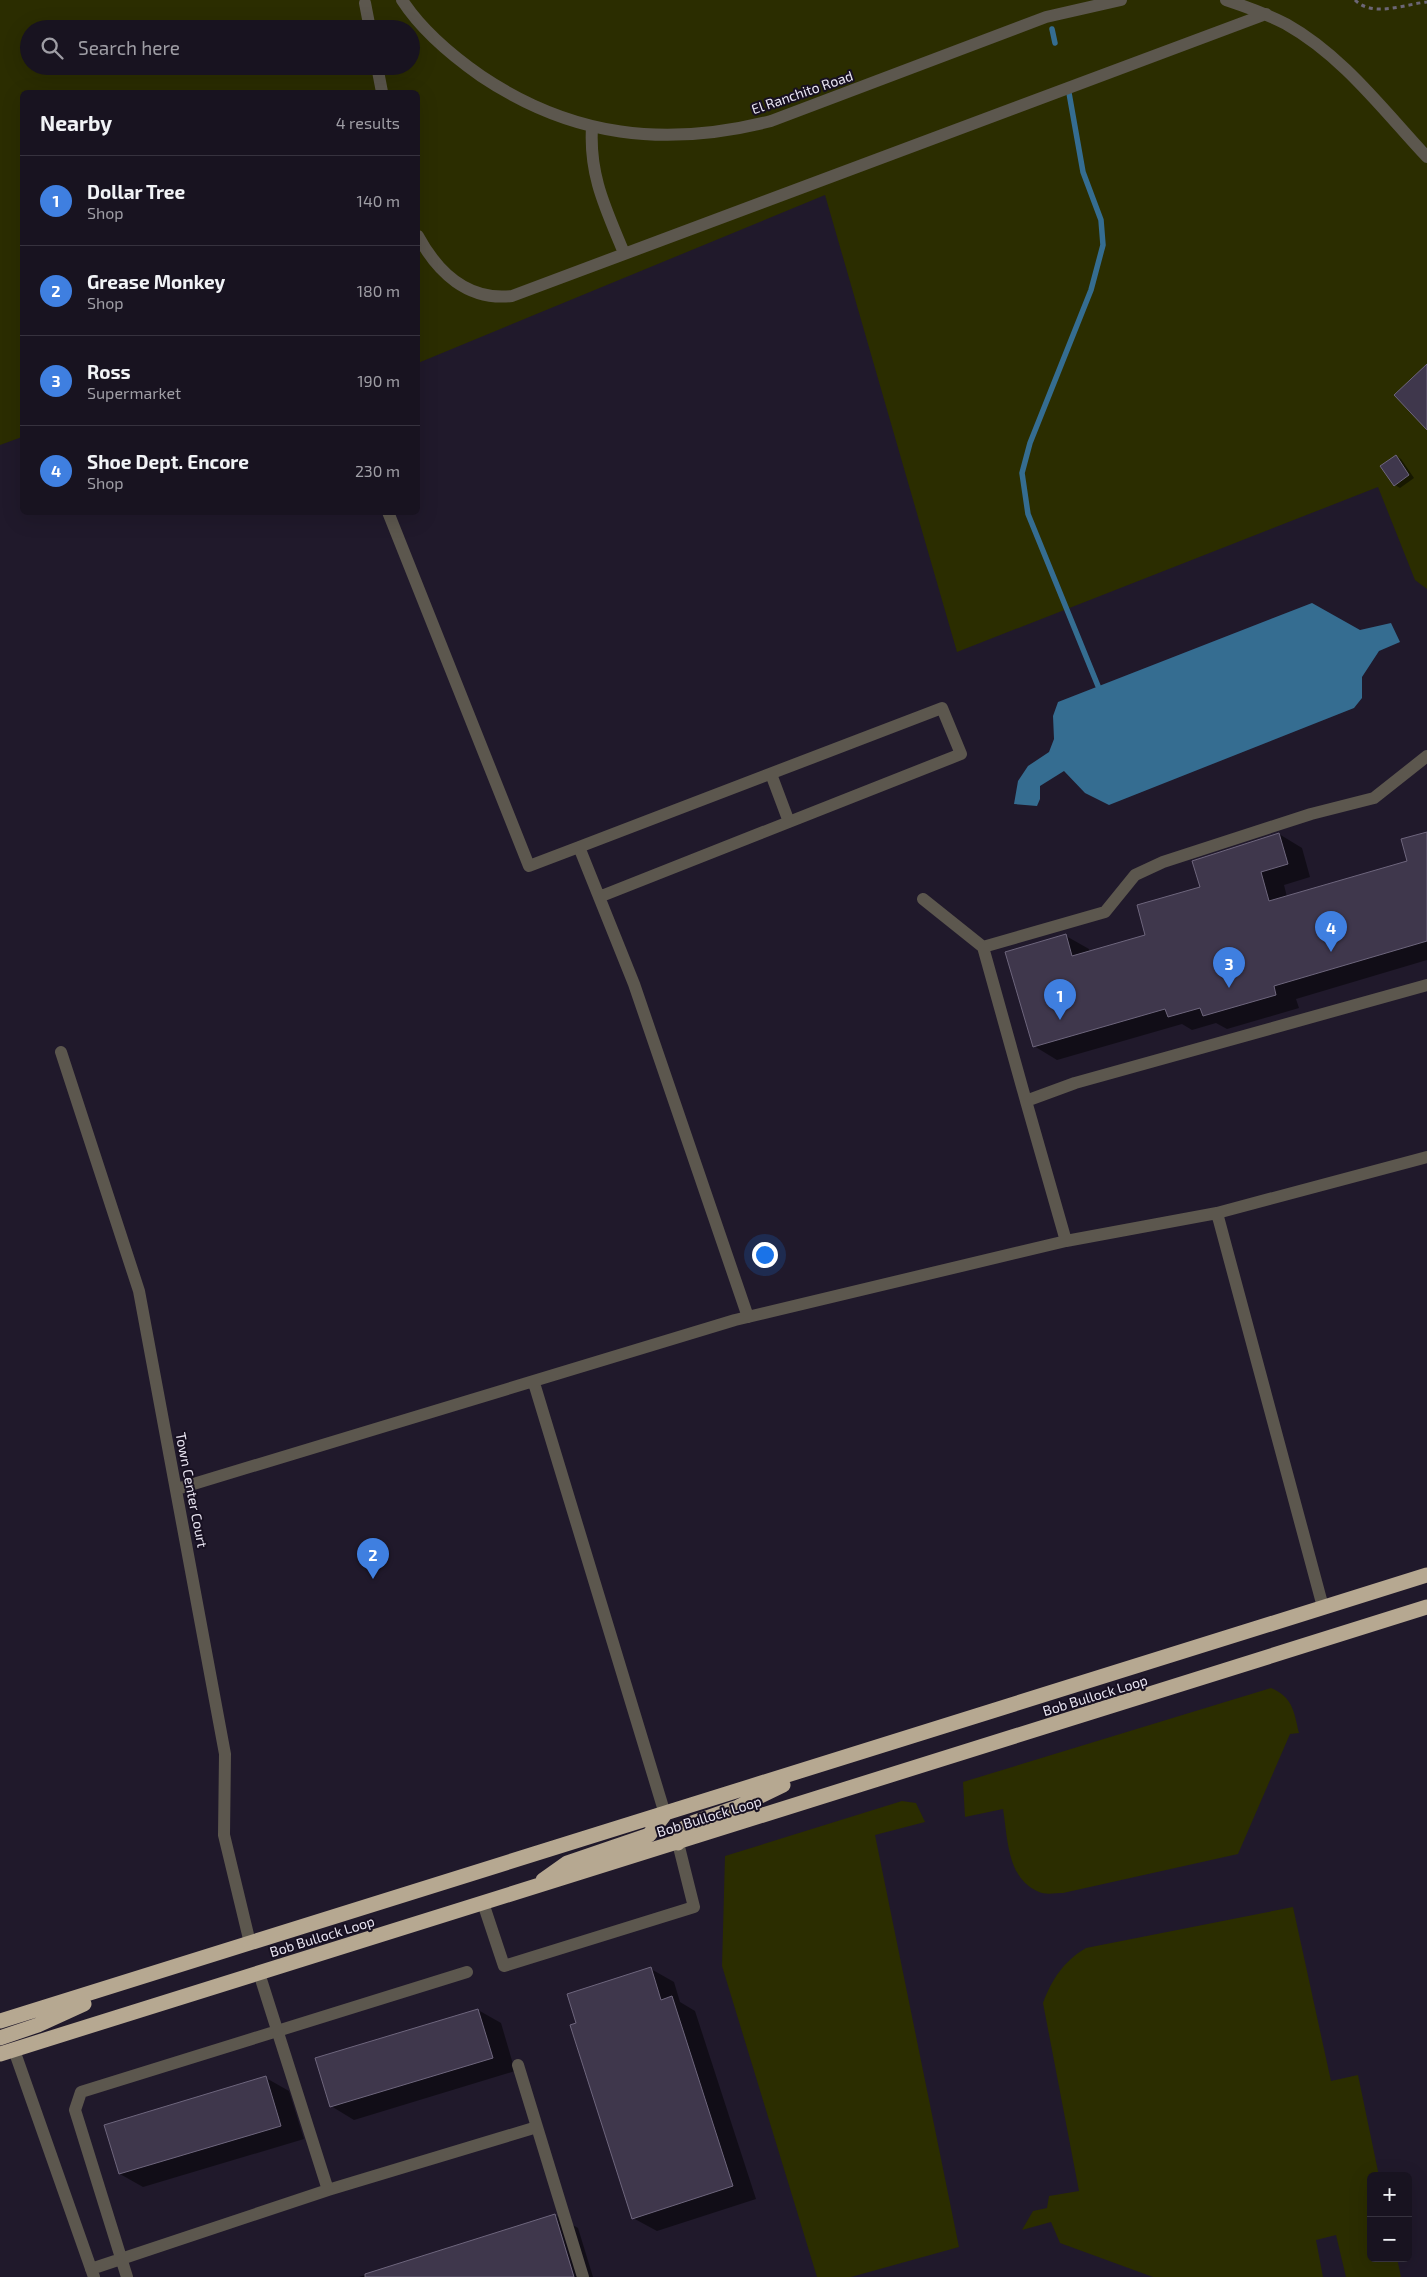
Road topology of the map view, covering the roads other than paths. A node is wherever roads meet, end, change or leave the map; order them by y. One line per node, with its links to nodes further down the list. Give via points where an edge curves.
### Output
1 (402, 0): 7 (street, El Ranchito Road)
2 (1122, 0): 11 (street, El Ranchito Road, via 1046,17 788,116 751,126 664,135)
3 (1226, 0): 5 (street)
4 (365, 3): 6 (street)
5 (1266, 14): 12 (street, via 1307,38 1343,66); 14 (street)
6 (368, 20)
7 (418, 20)
8 (420, 22): 11 (street, El Ranchito Road, via 446,50 495,85 538,109)
9 (379, 75): 10 (street)
10 (382, 90)
11 (592, 127): 14 (street, via 592,164 602,200)
12 (1427, 157)
13 (420, 240): 14 (street, via 428,256 470,292 496,298 512,296)
14 (624, 253)
15 (389, 515): 19 (street, via 529,866)
16 (1427, 756): 22 (street, via 1374,798 1311,814 1163,862 1135,875 1104,912)
17 (771, 774): 18 (street); 18 (street, via 942,708 961,754); 19 (street)
18 (789, 822): 20 (street)
19 (579, 847): 20 (street)
20 (599, 896): 29 (street, via 634,984)
21 (923, 899): 22 (street)
22 (983, 947): 25 (street)
23 (1427, 985): 25 (street, via 1075,1084)
24 (62, 1052): 31 (street, Town Center Court, via 139,1291)
25 (1026, 1101): 28 (street)
26 (1427, 1157): 27 (street)
27 (1217, 1213): 28 (street); 33 (street)
28 (1066, 1241): 29 (street)
29 (748, 1317): 30 (street)
30 (534, 1382): 31 (street); 36 (street)
31 (177, 1489): 40 (street, Town Center Court, via 225,1754 224,1835)
32 (1427, 1575): 33 (highway, Bob Bullock Loop)
33 (1323, 1607): 35 (highway, Bob Bullock Loop)
34 (1427, 1607): 37 (highway, Bob Bullock Loop)
35 (832, 1762): 36 (highway, Bob Bullock Loop); 37 (highway, via 738,1807 692,1823 683,1829)
36 (665, 1814): 38 (highway, via 649,1835 567,1863); 40 (highway, Bob Bullock Loop)
37 (678, 1843): 38 (highway, Bob Bullock Loop); 39 (street, via 694,1907 514,1963 504,1966)
38 (532, 1888): 39 (highway, Bob Bullock Loop)
39 (483, 1903): 42 (highway, Bob Bullock Loop)
40 (250, 1943): 43 (highway, Bob Bullock Loop)
41 (467, 1972): 45 (street)
42 (258, 1973): 45 (street); 47 (highway, Bob Bullock Loop)
43 (132, 1980): 44 (highway, Bob Bullock Loop); 46 (highway, via 38,2025)
44 (0, 2021)
45 (278, 2032): 50 (street); 51 (street, via 81,2092 76,2110)
46 (0, 2038)
47 (7, 2052): 52 (street)
48 (518, 2065): 49 (street)
49 (537, 2127): 50 (street); 54 (street)
50 (328, 2190): 51 (street)
51 (121, 2258): 52 (street); 53 (street)
52 (93, 2273)
53 (128, 2277)
54 (584, 2277)

